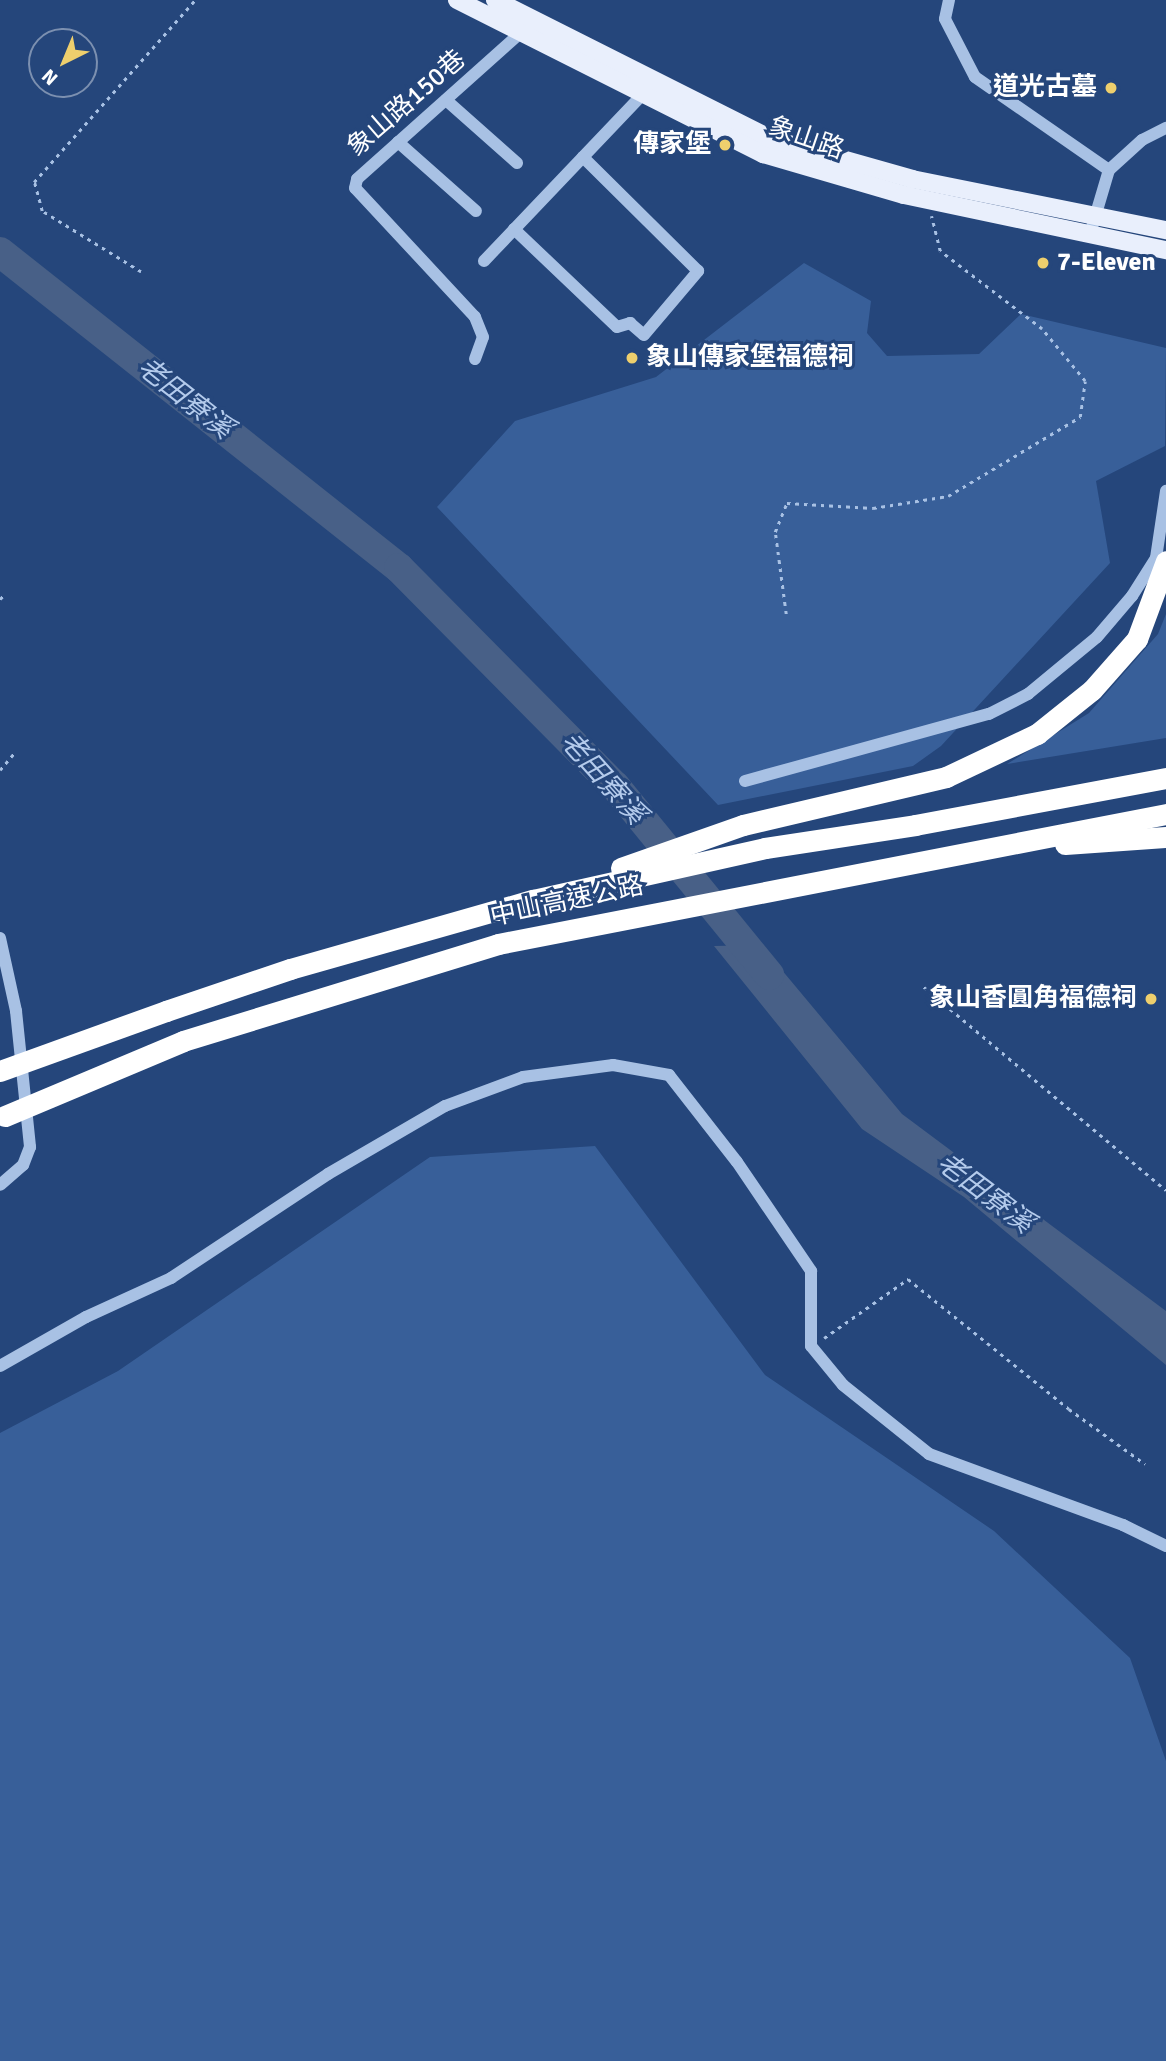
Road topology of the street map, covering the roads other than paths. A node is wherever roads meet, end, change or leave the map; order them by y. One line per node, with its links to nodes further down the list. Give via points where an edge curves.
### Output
1 (457, 0): 5 (main road, 象山路)
2 (495, 0): 4 (main road, 象山路)
3 (949, 0): 12 (street, via 945,19 975,77)
4 (534, 21): 5 (street, 象山路150巷); 6 (main road, 象山路)
5 (520, 35): 6 (main road, 象山路); 7 (street, 象山路150巷)
6 (648, 89): 10 (street); 14 (main road, 象山路, via 824,157); 17 (main road, 象山路, via 774,158 933,202)
7 (446, 100): 9 (street, 象山路150巷); 11 (street)
8 (1166, 128): 12 (street, via 1142,140)
9 (398, 142): 13 (street); 20 (street, 象山路150巷, via 357,178 355,188 475,317 483,337)
10 (583, 158): 15 (street); 15 (street, via 698,271 644,335 630,323 617,327)
11 (517, 163)
12 (1109, 170): 14 (street)
13 (476, 211)
14 (1094, 215): 16 (main road, 象山路); 17 (street)
15 (514, 229): 19 (street)
16 (1166, 230)
17 (1090, 234): 18 (main road, 象山路)
18 (1166, 250)
19 (484, 261)
20 (475, 359)
21 (1166, 491): 24 (street, via 1156,558 1132,596 1097,637 1028,694 989,714)
22 (1166, 561): 28 (highway, via 1137,639 1091,690 1037,734 946,777 743,825)
23 (1166, 778): 28 (highway, 中山高速公路, via 765,848)
24 (745, 781)
25 (1166, 814): 27 (highway, 中山高速公路)
26 (1166, 837): 27 (highway, via 1128,843)
27 (1010, 845): 31 (highway, 中山高速公路, bridge, via 498,944 183,1041)
28 (533, 900): 30 (highway, 中山高速公路, bridge, via 289,969)
29 (0, 938): 32 (street, via 16,1011 30,1147 23,1165)
30 (0, 1071)
31 (2, 1117)
32 (0, 1185)
33 (0, 1366): 34 (street, via 86,1317 171,1278 328,1174 445,1105 523,1077 613,1065 669,1075 776,1218 811,1271 811,1346 842,1385 929,1454 1123,1525)
34 (1166, 1546)

